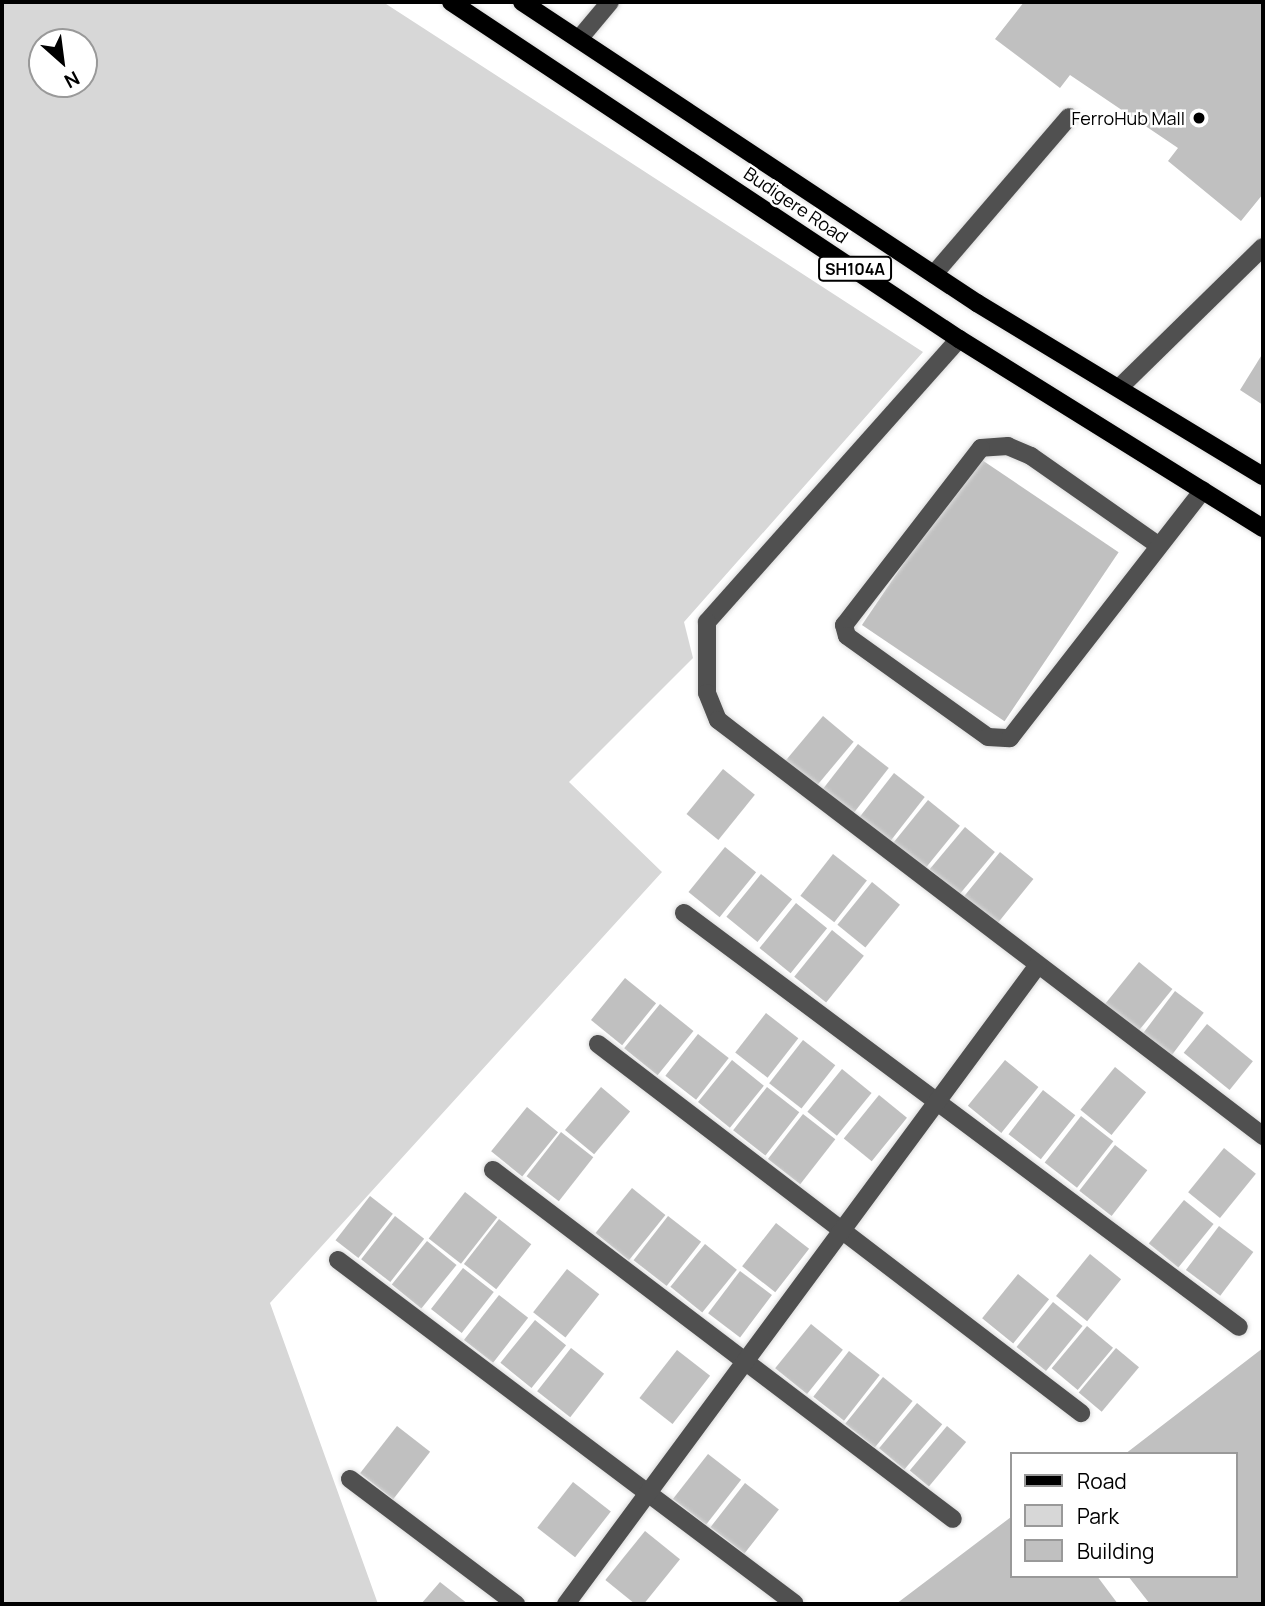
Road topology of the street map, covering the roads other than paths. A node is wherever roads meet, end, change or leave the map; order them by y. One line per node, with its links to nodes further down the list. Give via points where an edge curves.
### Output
1 (451, 2): 8 (main road, Budigere Road / SH104A)
2 (522, 2): 4 (main road, Budigere Road / SH104A)
3 (610, 2): 4 (street)
4 (579, 40): 7 (main road, Budigere Road / SH104A)
5 (1069, 117): 7 (street)
6 (1263, 247): 9 (street)
7 (934, 274): 9 (main road, Budigere Road / SH104A)
8 (960, 339): 11 (main road, Budigere Road / SH104A); 15 (street, via 707,621 707,693 718,720)
9 (1120, 387): 10 (main road, Budigere Road / SH104A)
10 (1263, 476)
11 (1203, 490): 12 (main road, Budigere Road / SH104A); 13 (street)
12 (1263, 528)
13 (1158, 545): 13 (street, via 1010,738 988,737 853,643 844,625 981,447 1008,446 1031,456)
14 (684, 913): 17 (street)
15 (1038, 965): 17 (street); 18 (street)
16 (597, 1044): 20 (street)
17 (937, 1101): 20 (street); 22 (street)
18 (1263, 1136)
19 (493, 1170): 23 (street)
20 (841, 1231): 23 (street); 24 (street)
21 (338, 1260): 26 (street)
22 (1239, 1327)
23 (745, 1361): 26 (street); 27 (street)
24 (1081, 1413)
25 (350, 1479): 29 (street)
26 (648, 1493): 28 (street); 30 (street)
27 (953, 1519)
28 (793, 1603)
29 (516, 1604)
30 (566, 1604)

